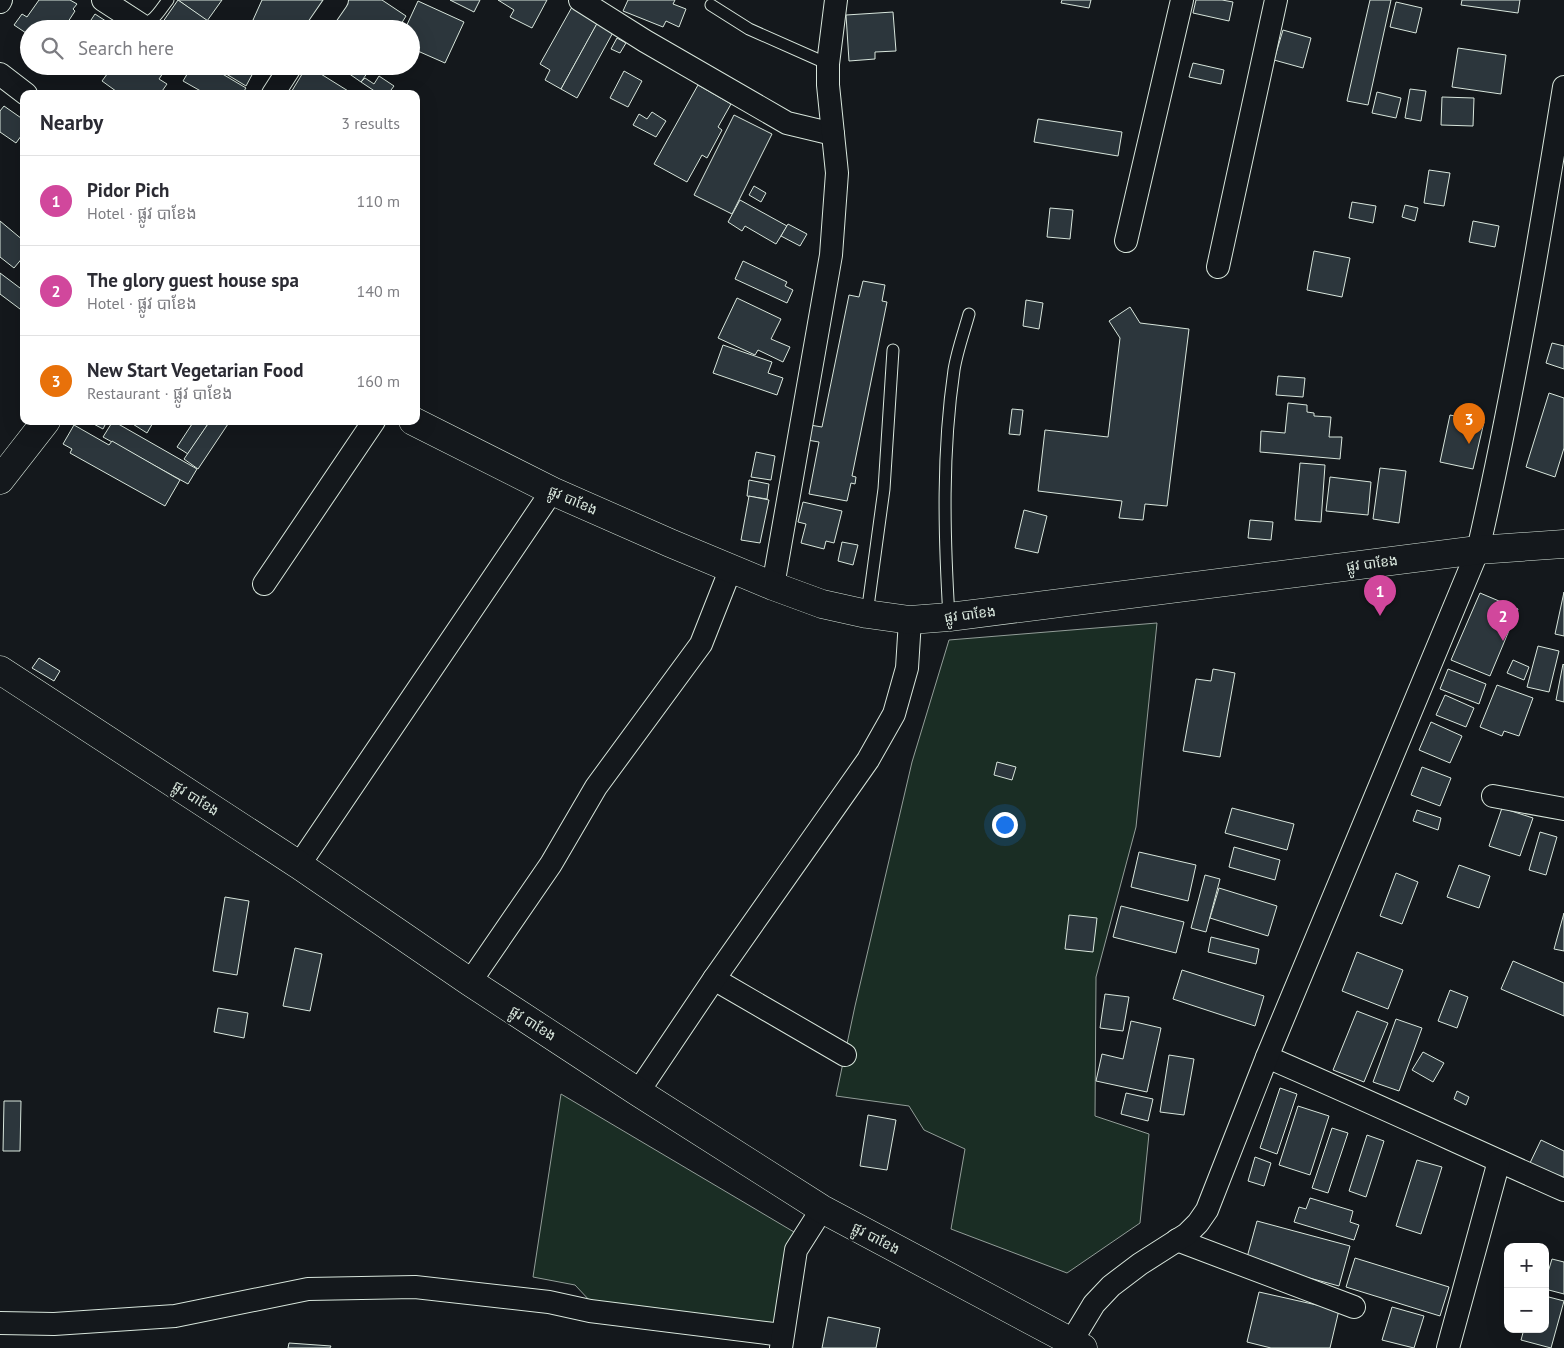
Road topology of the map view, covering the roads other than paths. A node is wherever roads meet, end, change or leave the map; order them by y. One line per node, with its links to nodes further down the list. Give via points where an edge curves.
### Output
1 (102, 0): 9 (street)
2 (168, 0): 10 (lane)
3 (337, 0): 11 (street)
4 (580, 0): 18 (street, via 644,41 787,123)
5 (836, 0): 12 (street)
6 (1182, 0): 19 (street)
7 (1276, 0): 20 (street)
8 (711, 5): 12 (lane, via 749,29)
9 (134, 20)
10 (153, 20)
11 (323, 20)
12 (828, 64): 18 (street)
13 (0, 74): 16 (street)
14 (285, 75): 17 (street)
15 (1564, 87): 29 (street, via 1534,272)
16 (21, 90)
17 (276, 90)
18 (833, 134): 32 (street, via 837,173 830,255)
19 (1126, 241)
20 (1218, 267)
21 (969, 314): 34 (lane, via 954,368 945,455 945,557)
22 (893, 350): 33 (lane, via 884,489)
23 (43, 425): 26 (street)
24 (371, 425): 31 (street)
25 (420, 425): 27 (street, ផ្លូវ បាខែង)
26 (0, 480)
27 (552, 491): 30 (street, ផ្លូវ បាខែង); 39 (street)
28 (1564, 544): 29 (street, ផ្លូវ បាខែង)
29 (1478, 550): 34 (street, ផ្លូវ បាខែង); 43 (street)
30 (731, 568): 32 (street, ផ្លូវ បាខែង); 41 (street, via 701,644 596,787 551,864)
31 (264, 584)
32 (773, 586): 33 (street, ផ្លូវ បាខែង, via 822,604)
33 (867, 614): 35 (street, ផ្លូវ បាខែង)
34 (949, 617): 35 (street, ផ្លូវ បាខែង)
35 (910, 620): 40 (street, via 907,668 894,714 868,760)
36 (0, 670): 39 (street, ផ្លូវ បាខែង)
37 (1493, 796): 38 (street)
38 (1564, 809)
39 (299, 865): 41 (street, ផ្លូវ បាខែង)
40 (714, 979): 42 (street); 44 (street)
41 (470, 982): 44 (street, ផ្លូវ បាខែង)
42 (844, 1055)
43 (1267, 1057): 45 (street); 48 (street, via 1207,1210 1198,1224)
44 (638, 1092): 47 (street, ផ្លូវ បាខែង)
45 (1498, 1161): 46 (street); 53 (street)
46 (1564, 1190)
47 (822, 1209): 51 (street, via 796,1250); 52 (street, ផ្លូវ បាខែង)
48 (1177, 1240): 49 (street); 52 (street, via 1111,1286 1094,1304)
49 (1354, 1307)
50 (0, 1323): 51 (street, via 54,1324 175,1316 308,1290 415,1287 549,1302)
51 (782, 1342)
52 (1074, 1346)
53 (1448, 1348)

